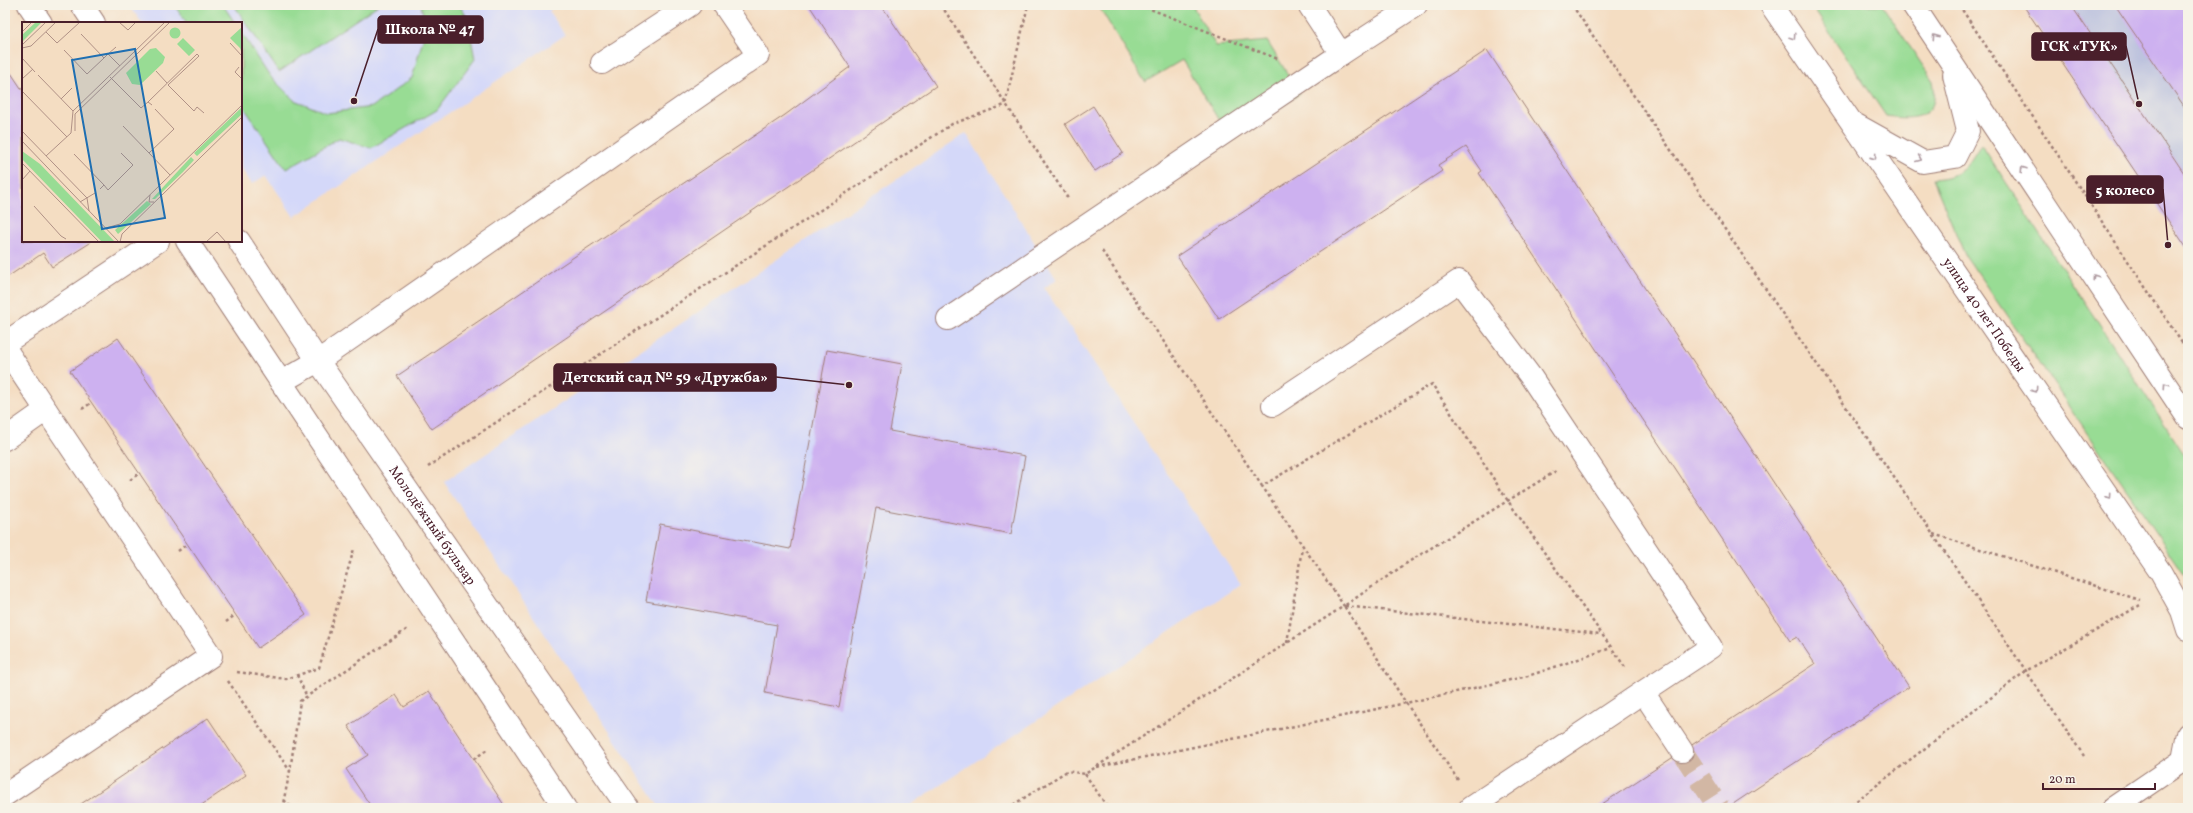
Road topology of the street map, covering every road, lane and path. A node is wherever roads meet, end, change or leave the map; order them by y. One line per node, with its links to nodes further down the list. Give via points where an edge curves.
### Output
1 (29, 5): 14 (street)
2 (82, 5): 15 (street)
3 (690, 5): 18 (street)
4 (724, 5): 30 (street, via 758,55)
5 (941, 5): 20 (path)
6 (1028, 5): 20 (path)
7 (1140, 5): 19 (path)
8 (1309, 5): 16 (street)
9 (1416, 5): 16 (street)
10 (1572, 5): 40 (path)
11 (1771, 5): 21 (street, улица 40 лет Победы, one-way to 21)
12 (1913, 5): 17 (street, one-way to 12)
13 (1959, 5): 29 (path)
14 (40, 22)
15 (93, 22)
16 (1341, 54): 19 (street)
17 (1950, 60): 21 (street, one-way to 17, via 1923,162 1955,157 1968,131); 34 (street, one-way to 17)
18 (602, 63)
19 (1313, 73): 22 (street)
20 (1005, 105): 22 (path); 37 (path, via 952,124)
21 (1848, 120): 44 (street, улица 40 лет Победы, one-way to 44, via 2161,573 2182,611)
22 (1088, 227): 26 (street); 38 (path, via 1105,256)
23 (156, 242): 27 (street)
24 (188, 242): 31 (street)
25 (239, 242): 30 (street, Молодёжный бульвар)
26 (948, 319)
27 (5, 343)
28 (5, 348): 33 (street)
29 (2188, 352)
30 (318, 361): 31 (street); 37 (street, Молодёжный бульвар)
31 (281, 382): 67 (street)
32 (1273, 405): 36 (street, via 1459,281 1531,377)
33 (46, 410): 35 (street); 49 (street)
34 (2188, 418)
35 (5, 439)
36 (1583, 454): 39 (path); 52 (street, via 1711,646)
37 (403, 484): 68 (street, Молодёжный бульвар)
38 (1262, 486): 39 (path, via 1432,384); 41 (path)
39 (1508, 501): 43 (path, via 1410,561); 45 (path)
40 (1933, 534): 50 (path); 50 (path, via 2146,602)
41 (1303, 548): 43 (path); 46 (path)
42 (342, 588): 51 (path, via 319,668)
43 (1344, 606): 45 (path); 46 (path); 54 (path)
44 (2188, 630)
45 (1601, 634): 48 (path)
46 (1287, 643): 59 (path)
47 (383, 645): 53 (path)
48 (1611, 648): 52 (path); 54 (path, via 1528,676)
49 (216, 663): 51 (path, via 286,679); 60 (path); 62 (street)
50 (2026, 671): 57 (path); 71 (path)
51 (297, 675): 53 (path)
52 (1643, 692): 56 (street); 64 (street)
53 (307, 697): 60 (path, via 300,701)
54 (1406, 703): 59 (path); 64 (path)
55 (2188, 734): 58 (street)
56 (1682, 751)
57 (2084, 756)
58 (2186, 759): 72 (street)
59 (1095, 768): 61 (path)
60 (290, 771): 63 (path)
61 (1085, 774): 69 (path, via 1068,771); 70 (path)
62 (5, 795)
63 (284, 800): 65 (path); 66 (path)
64 (1473, 806)
65 (282, 808)
66 (292, 808)
67 (565, 808)
68 (628, 808)
69 (1008, 808)
70 (1108, 808)
71 (1847, 808)
72 (2113, 808)

